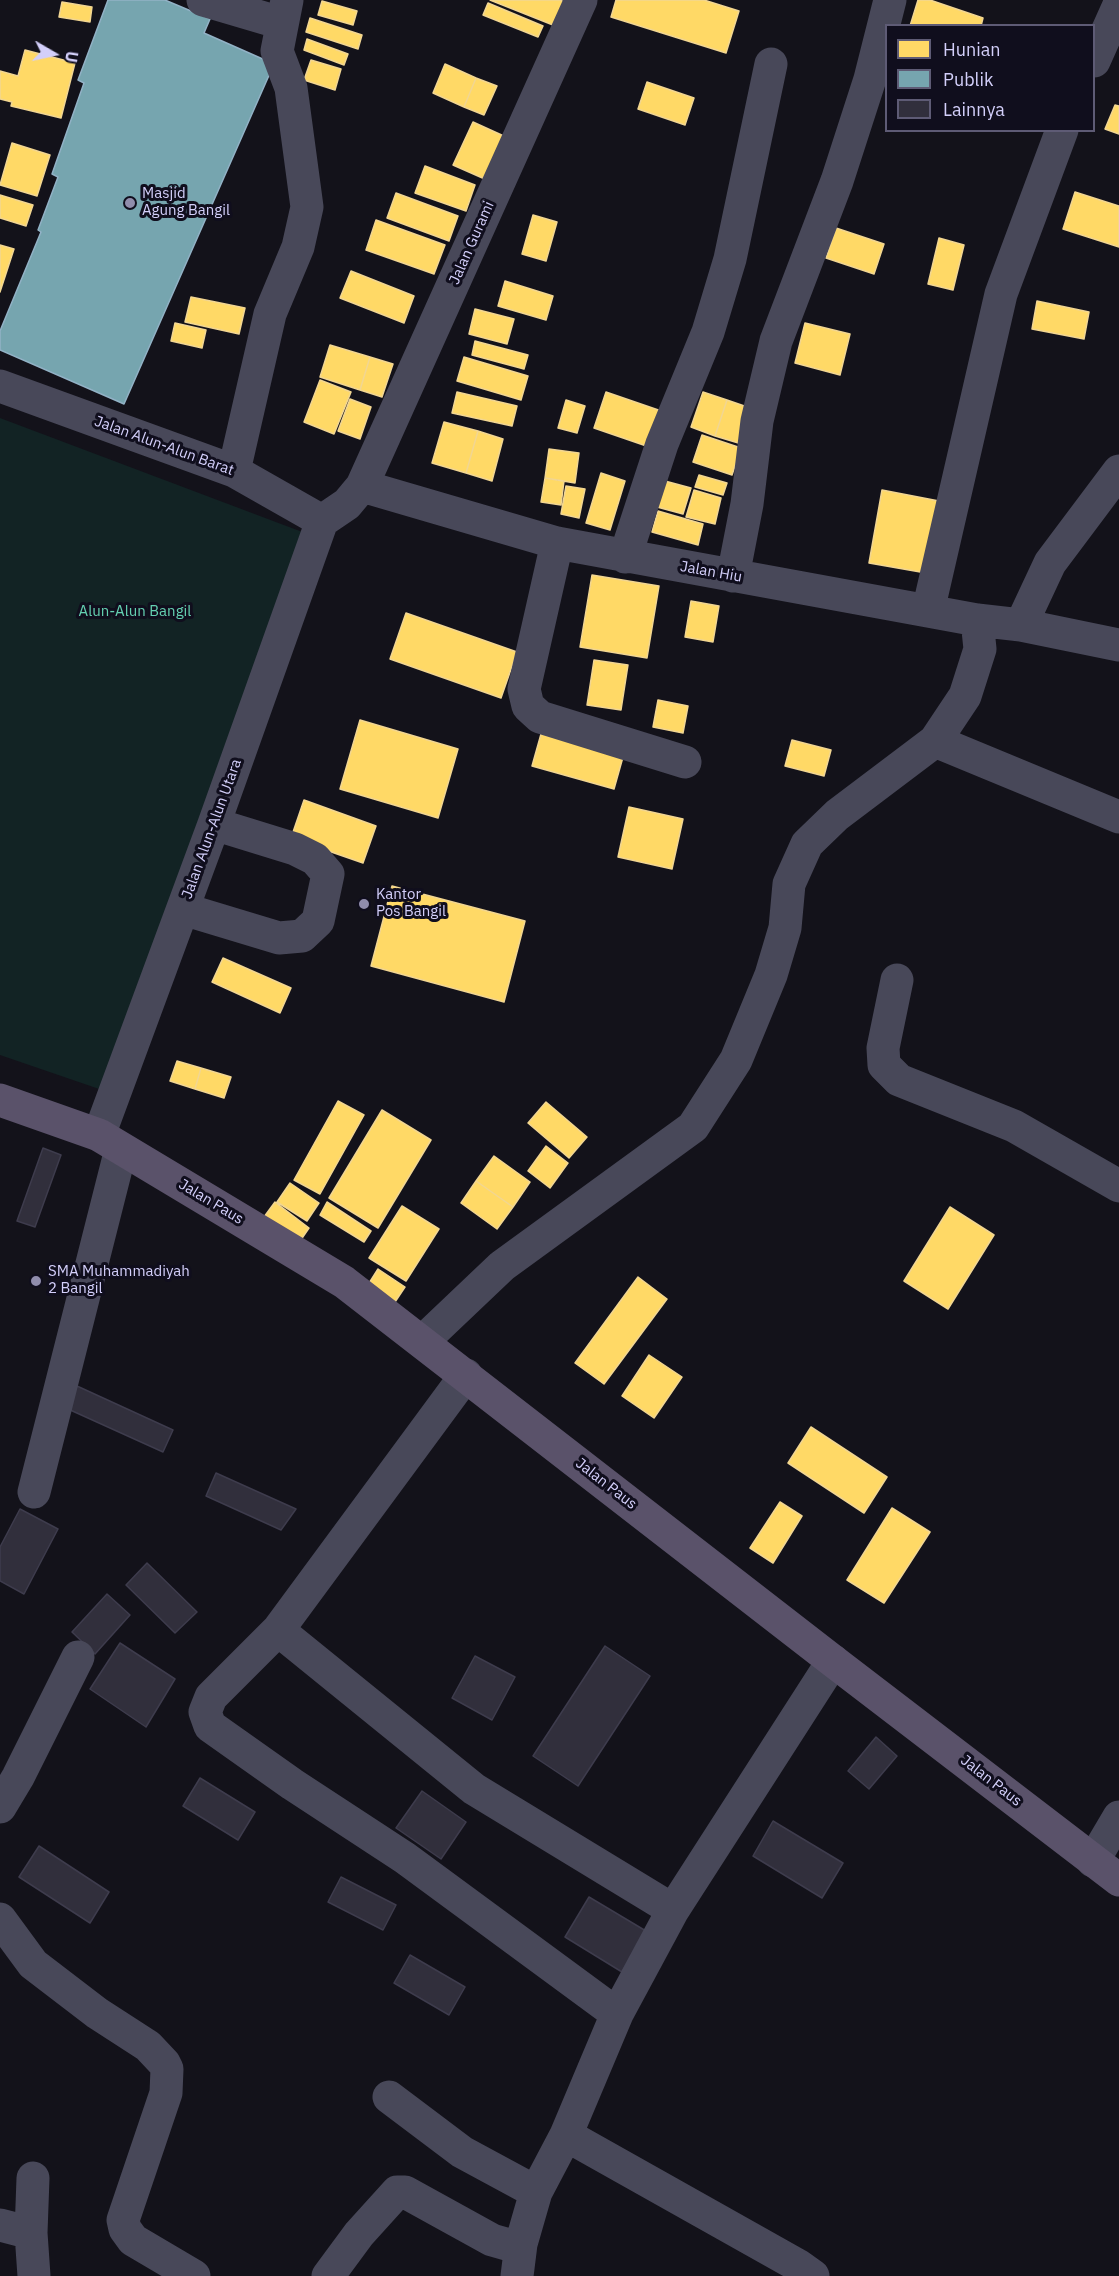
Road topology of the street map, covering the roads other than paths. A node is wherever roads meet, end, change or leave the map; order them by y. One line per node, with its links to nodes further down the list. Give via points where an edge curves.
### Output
1 (204, 0): 5 (street)
2 (581, 0): 12 (street, Jalan Gurami)
3 (890, 0): 16 (street, via 870,79 837,181 776,341 757,421)
4 (1119, 5): 6 (street)
5 (284, 11): 10 (street, via 277,51 291,88 307,207 298,247 270,314)
6 (1095, 59)
7 (771, 64): 15 (street, via 727,270)
8 (1061, 132): 17 (street, via 1001,294)
9 (0, 386): 10 (street, Jalan Alun-Alun Barat)
10 (234, 471): 13 (street, Jalan Alun-Alun Barat)
11 (1119, 471): 19 (street, via 1050,563)
12 (362, 486): 13 (street, via 347,504); 14 (street, Jalan Hiu)
13 (322, 521): 24 (street, Jalan Alun-Alun Utara)
14 (557, 543): 15 (street, Jalan Hiu); 22 (street, via 524,689 528,706 540,717)
15 (625, 557): 16 (street, Jalan Hiu)
16 (733, 576): 17 (street, Jalan Hiu)
17 (928, 611): 18 (street, Jalan Hiu)
18 (977, 620): 19 (street, Jalan Hiu); 21 (street, via 980,650 965,696)
19 (1021, 625): 20 (street, Jalan Hiu)
20 (1119, 645)
21 (935, 741): 23 (street); 30 (street, via 837,815 807,844 789,884 784,928 771,975 736,1060 693,1127 502,1266)
22 (685, 762)
23 (1119, 818)
24 (214, 824): 25 (street, Jalan Alun-Alun Utara); 25 (street, via 315,859 328,874 318,921 302,936 279,938)
25 (183, 909): 28 (street, Jalan Alun-Alun Utara)
26 (897, 980): 29 (street, via 882,1047 884,1065 899,1080 1014,1126)
27 (0, 1100): 28 (main road, Jalan Paus)
28 (110, 1142): 30 (main road, Jalan Paus, via 344,1282); 32 (street, Jalan Alun-Alun Utara)
29 (1119, 1186)
30 (423, 1342): 31 (main road, Jalan Paus)
31 (466, 1375): 33 (street); 35 (main road, Jalan Paus)
32 (34, 1492)
33 (278, 1630): 40 (street, via 474,1789); 42 (street, via 211,1697 205,1712 210,1726 405,1858)
34 (78, 1658): 36 (street, via 18,1777)
35 (833, 1661): 38 (main road, Jalan Paus); 40 (street)
36 (2, 1800)
37 (1119, 1817): 38 (street)
38 (1093, 1861): 39 (main road, Jalan Paus)
39 (1119, 1880)
40 (673, 1910): 42 (street)
41 (0, 1919): 50 (street, via 33,1964 148,2046 164,2063 166,2093 123,2220 124,2229 134,2240)
42 (617, 2014): 44 (street)
43 (389, 2097): 46 (street, via 462,2152)
44 (566, 2135): 46 (street); 53 (street)
45 (33, 2178): 47 (street)
46 (536, 2192): 48 (street)
47 (15, 2229): 49 (street)
48 (521, 2244): 51 (street, via 492,2240 405,2192 397,2192); 52 (street)
49 (34, 2276)
50 (195, 2276)
51 (328, 2276)
52 (517, 2276)
53 (813, 2276)

